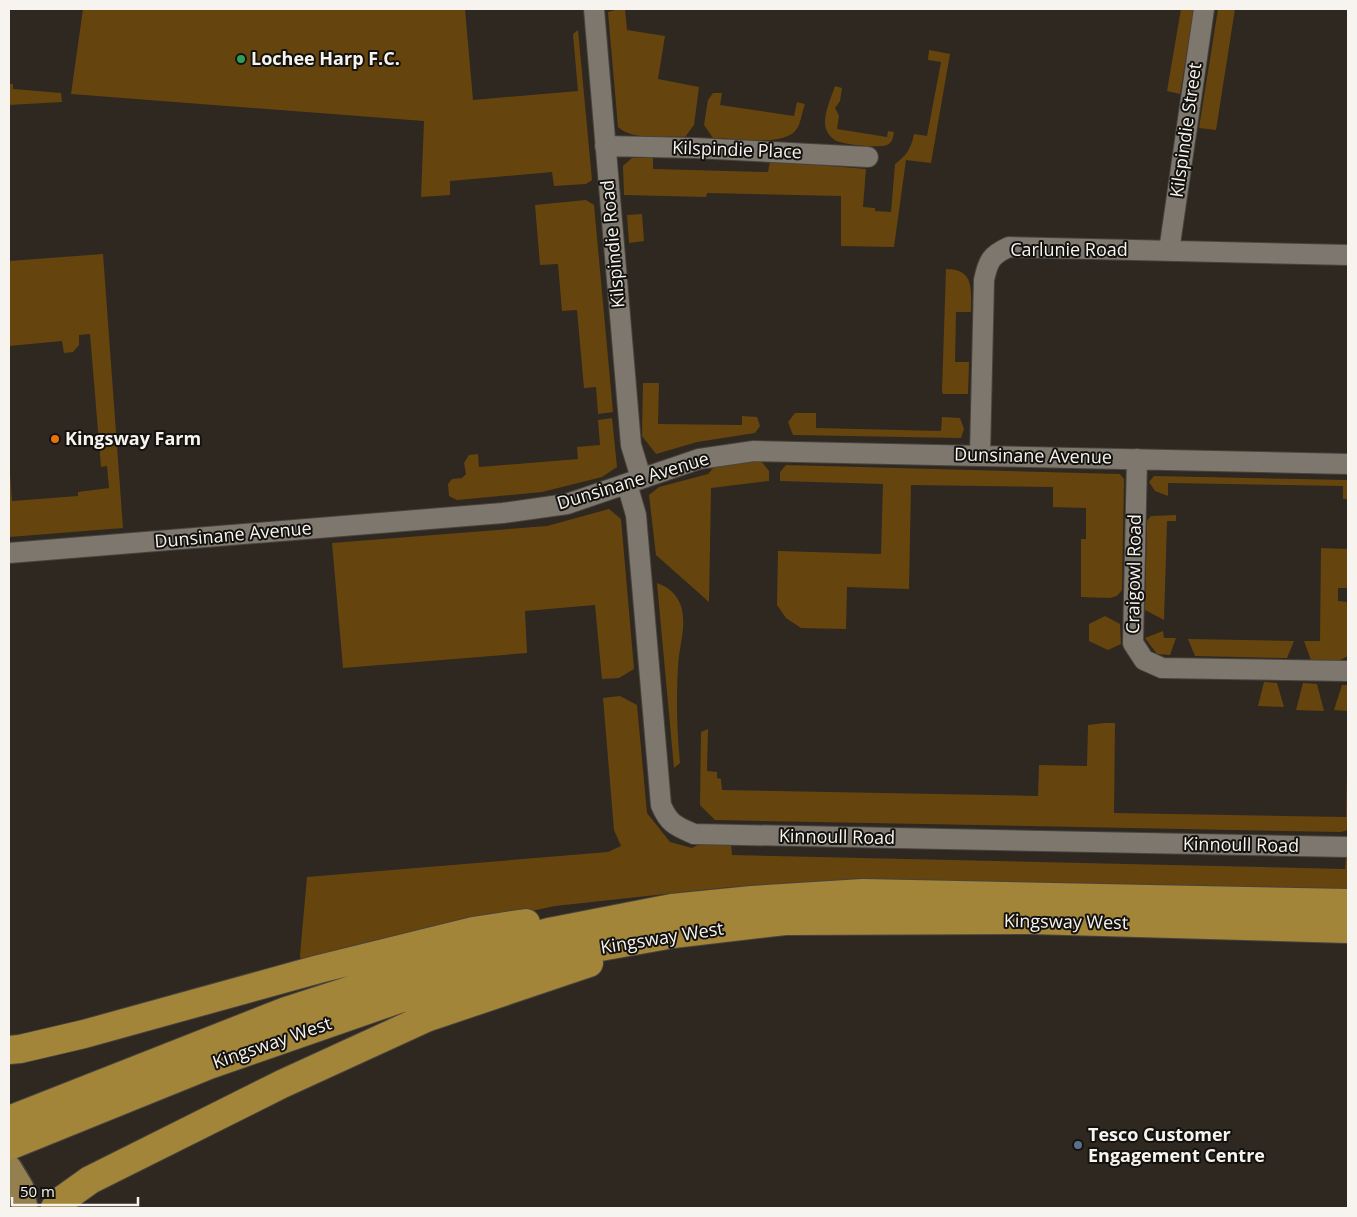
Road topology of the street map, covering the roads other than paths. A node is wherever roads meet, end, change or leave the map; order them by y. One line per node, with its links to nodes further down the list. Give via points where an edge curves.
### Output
1 (594, 9): 3 (street, Kilspindie Road)
2 (1204, 9): 5 (street, Kilspindie Street)
3 (605, 146): 4 (street, Kilspindie Place); 10 (street, Kilspindie Road)
4 (868, 157)
5 (1168, 251): 6 (street, Carlunie Road); 7 (street, Carlunie Road, via 1009,247 995,254 986,266 984,280)
6 (1348, 255)
7 (980, 455): 8 (street, Dunsinane Avenue); 10 (street, Dunsinane Avenue, via 754,451 699,459)
8 (1136, 459): 9 (street, Dunsinane Avenue); 12 (street, Craigowl Road, via 1133,643 1144,660 1162,668)
9 (1348, 464)
10 (634, 481): 11 (street, Dunsinane Avenue, via 567,504 503,513); 13 (street, Kinnoull Road, via 660,805 676,826 694,834)
11 (9, 553)
12 (1348, 671)
13 (1348, 847)
14 (1348, 903): 15 (highway, Kingsway West, via 863,893 752,900)
15 (673, 921): 16 (highway, Kingsway West, via 1031,920); 17 (highway, via 598,912 474,931 319,969 84,1034); 18 (highway, Kingsway West, via 549,932 431,964 286,1011); 19 (highway, Kingsway West, via 399,999 209,1065); 20 (highway, via 426,1018 282,1084 90,1180)
16 (1348, 929)
17 (9, 1050)
18 (9, 1120)
19 (9, 1146)
20 (55, 1208)

